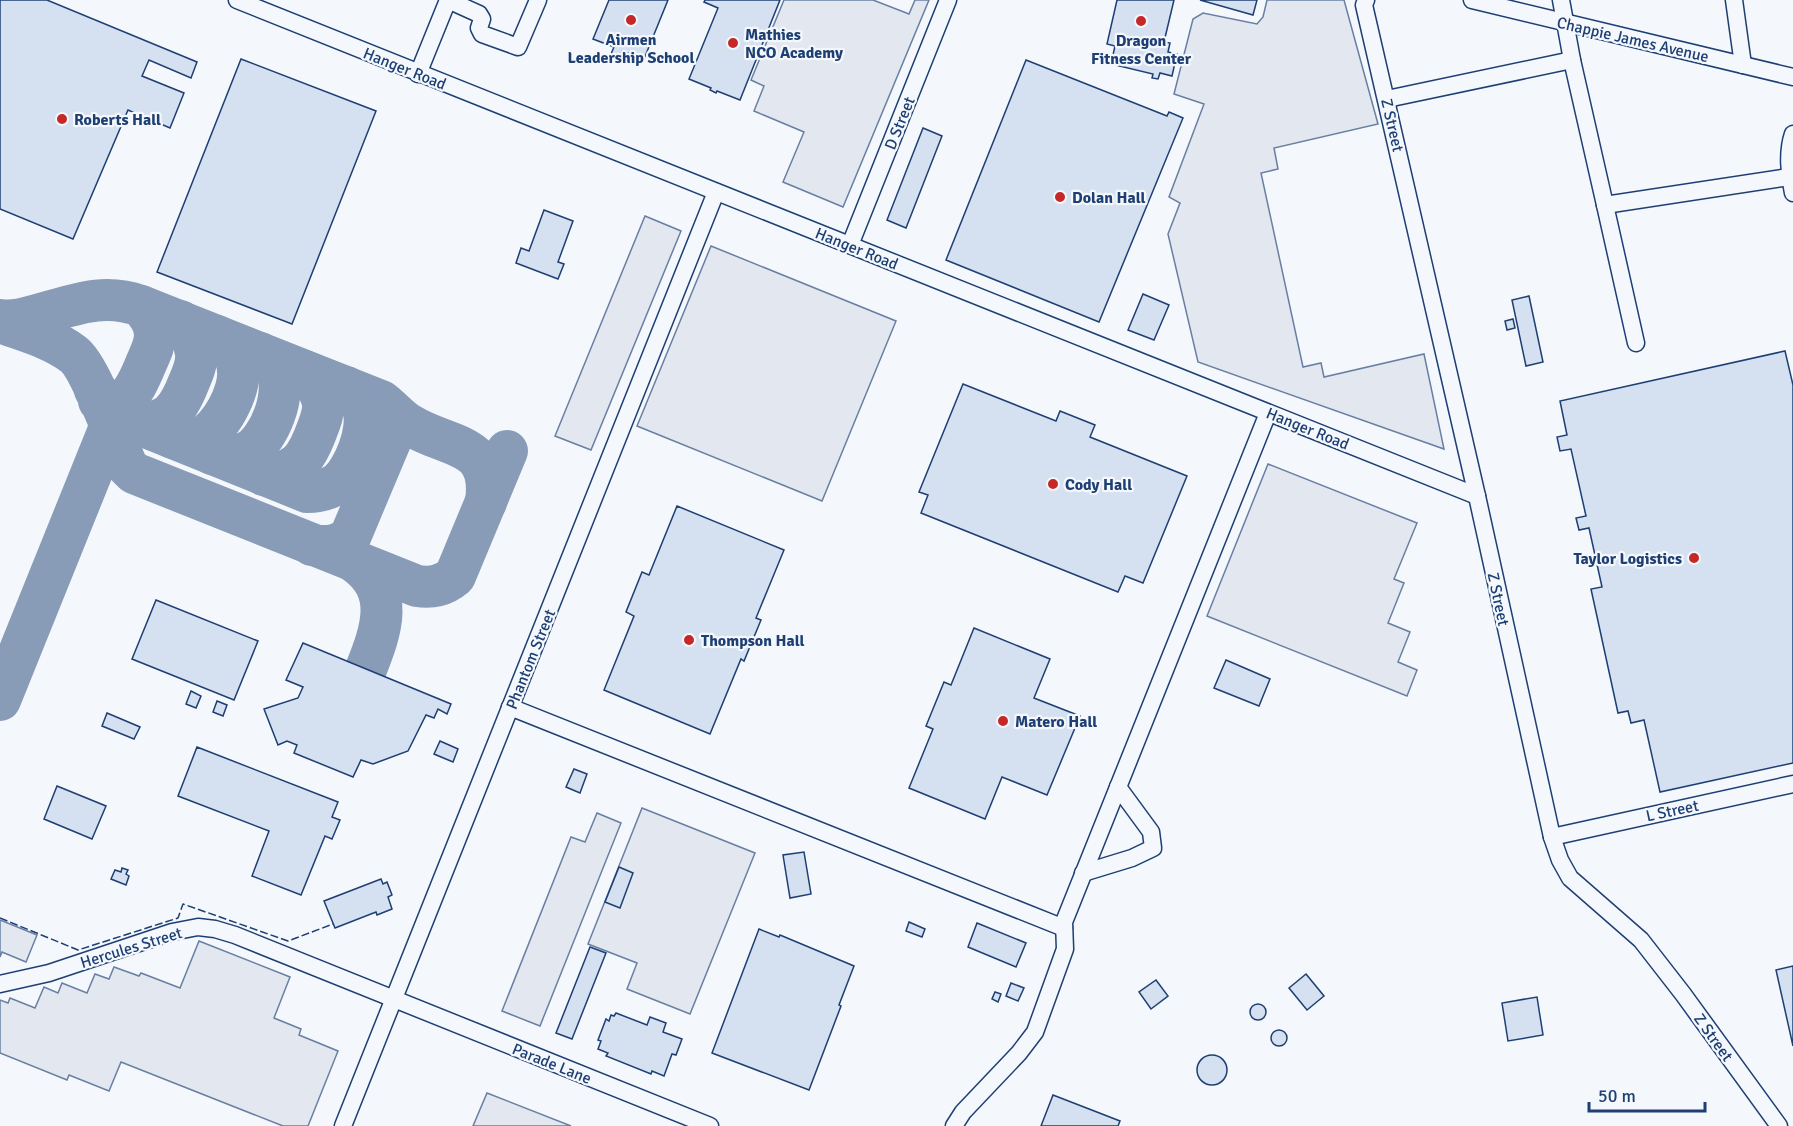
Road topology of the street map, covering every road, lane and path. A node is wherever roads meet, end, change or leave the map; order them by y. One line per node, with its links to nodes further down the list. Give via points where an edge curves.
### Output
1 (237, 0): 12 (street, Hanger Road)
2 (448, 0): 3 (street, via 479,14 482,34 518,47); 12 (street)
3 (538, 0)
4 (948, 0): 19 (street, D Street)
5 (1366, 0): 14 (street, Z Street, via 1364,6)
6 (1472, 0): 9 (street, Chappie James Avenue)
7 (1561, 0): 9 (street)
8 (1734, 0): 11 (street)
9 (1564, 23): 10 (street); 11 (street, Chappie James Avenue)
10 (1572, 60): 14 (street); 18 (street)
11 (1743, 65): 13 (street, Chappie James Avenue)
12 (418, 74): 17 (street, Hanger Road)
13 (1793, 77)
14 (1387, 99): 22 (street, Z Street)
15 (1793, 134): 16 (street)
16 (1791, 185): 18 (street)
17 (716, 192): 19 (street, Hanger Road); 23 (street, Phantom Street)
18 (1605, 205): 20 (street)
19 (849, 245): 21 (street, Hanger Road)
20 (1636, 343)
21 (1268, 412): 22 (street, Hanger Road); 25 (street)
22 (1477, 496): 26 (street, Z Street)
23 (510, 707): 28 (street); 30 (street, Phantom Street)
24 (1793, 784): 26 (street, L Street)
25 (1118, 787): 27 (street); 27 (street, via 1151,832 1153,848)
26 (1552, 837): 34 (street, Z Street, via 1570,878 1641,940)
27 (1083, 873): 28 (street)
28 (1064, 928): 33 (street, via 1065,949 1035,1032)
29 (0, 984): 30 (street, Hercules Street, via 198,927 235,935)
30 (394, 1000): 31 (street, Phantom Street); 32 (street, Parade Lane)
31 (343, 1126)
32 (710, 1126)
33 (954, 1126)
34 (1779, 1126)

